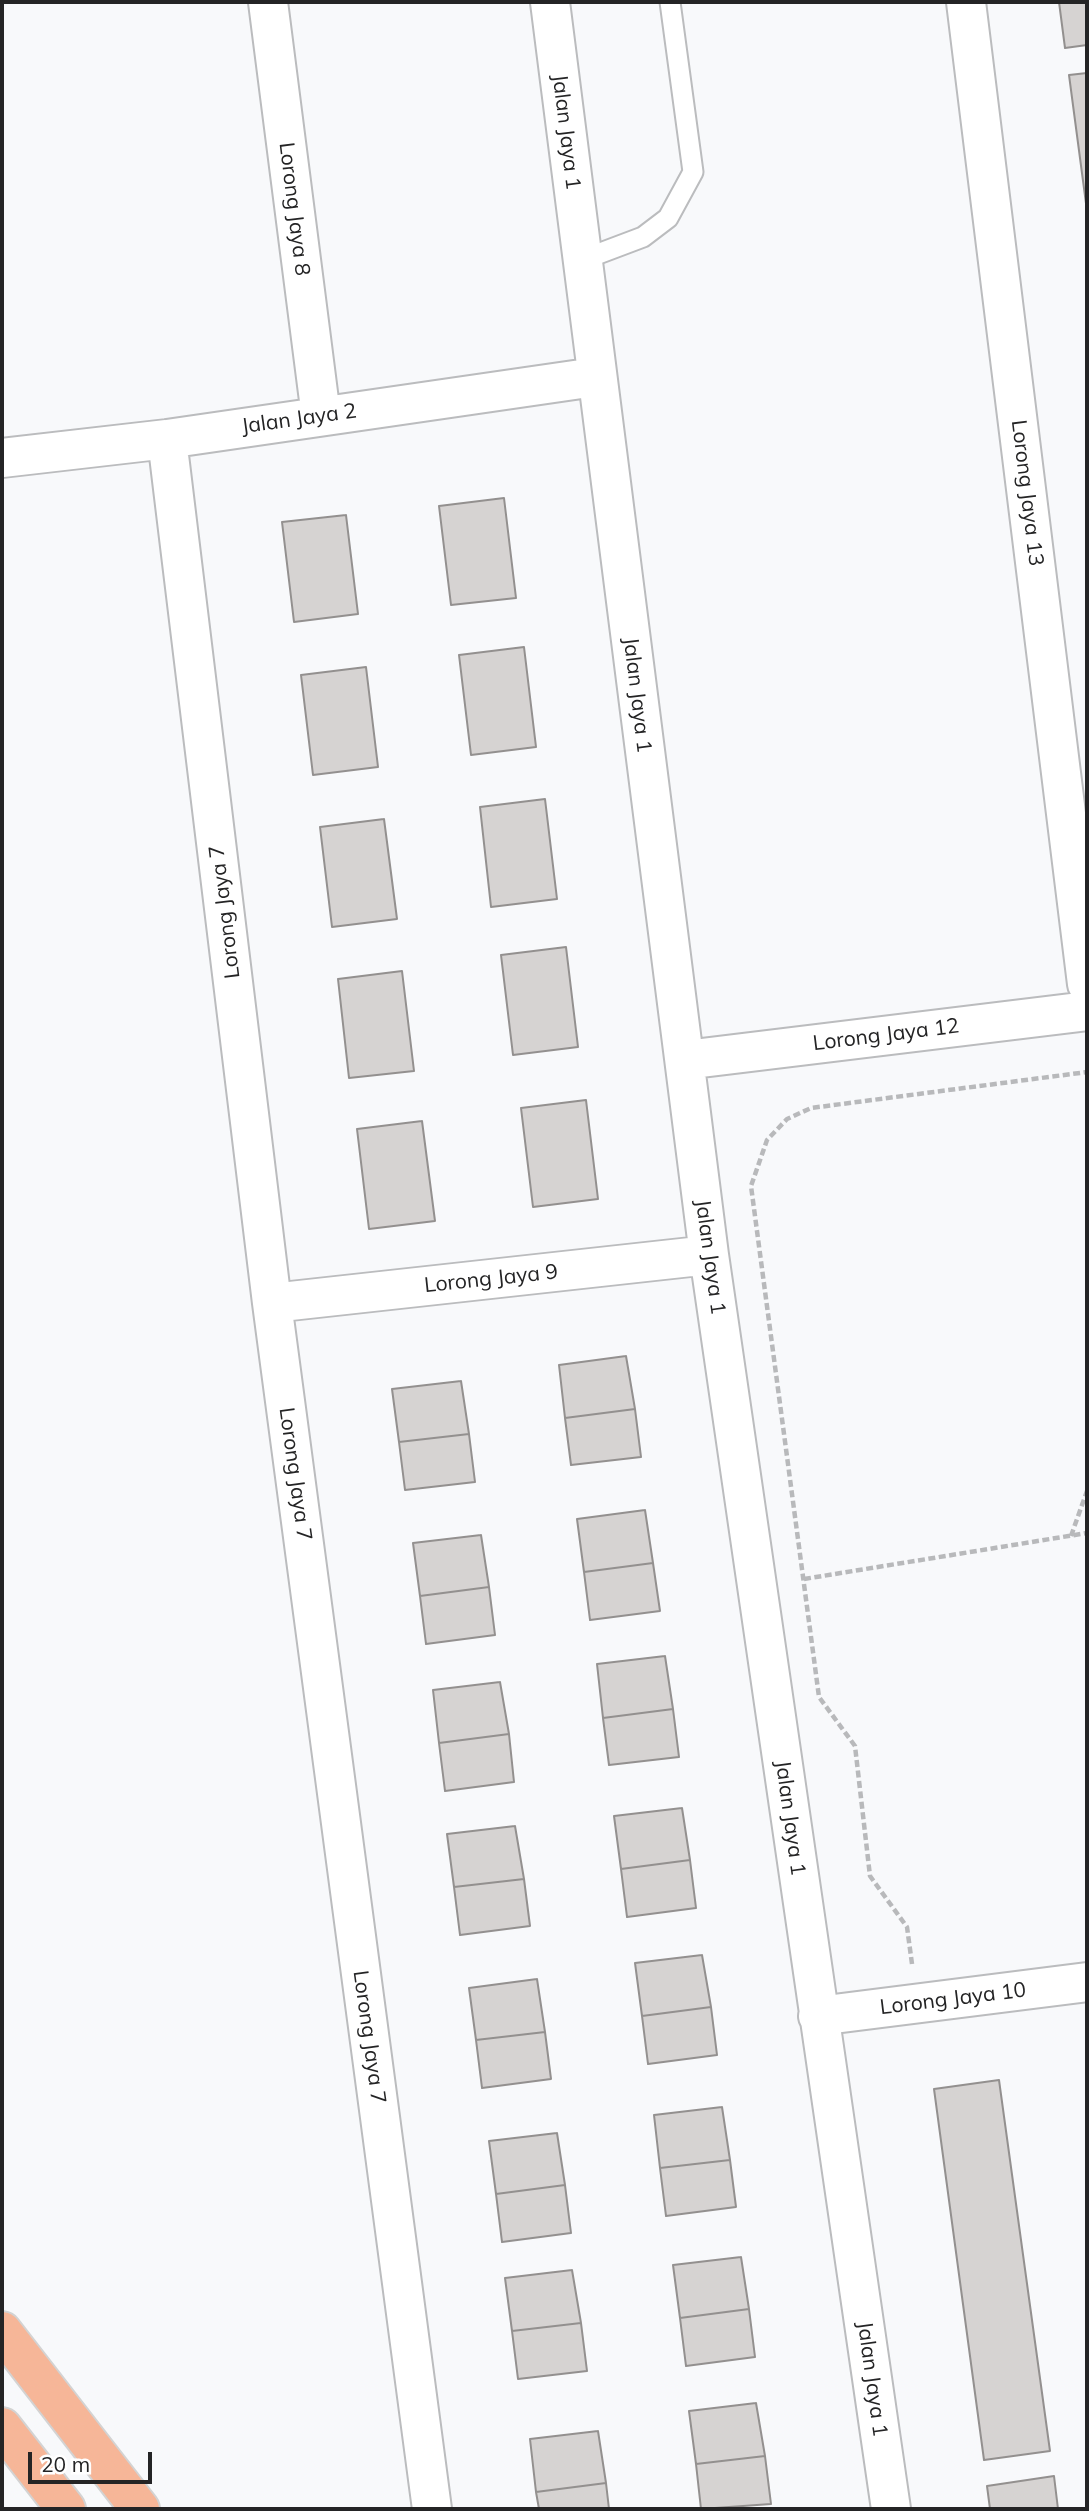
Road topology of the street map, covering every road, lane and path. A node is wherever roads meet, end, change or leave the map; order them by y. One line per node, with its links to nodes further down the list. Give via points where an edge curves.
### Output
1 (268, 2): 7 (street, Lorong Jaya 8)
2 (550, 2): 5 (street, Jalan Jaya 1)
3 (670, 2): 5 (lane, via 693,172 668,218 643,237)
4 (966, 2): 10 (street, Lorong Jaya 13)
5 (582, 260): 6 (street, Jalan Jaya 1)
6 (595, 377): 7 (street, Jalan Jaya 2); 12 (street, Jalan Jaya 1)
7 (321, 416): 8 (street, Jalan Jaya 2)
8 (167, 439): 9 (street, Jalan Jaya 2); 15 (street, Lorong Jaya 7)
9 (2, 458)
10 (1087, 984)
11 (1087, 1011): 12 (street, Lorong Jaya 12)
12 (685, 1060): 14 (street, Jalan Jaya 1)
13 (1087, 1072): 19 (path, via 811,1108 787,1119 767,1140 751,1186)
14 (709, 1255): 15 (street, Lorong Jaya 9); 22 (street, Jalan Jaya 1)
15 (272, 1303): 27 (street, Lorong Jaya 7)
16 (1087, 1491): 18 (path)
17 (1087, 1534): 18 (path)
18 (1071, 1536): 19 (path)
19 (804, 1579): 20 (path, via 819,1697 855,1746 870,1876 907,1927)
20 (913, 1967)
21 (1087, 1982): 22 (street, Lorong Jaya 10)
22 (818, 2016): 28 (street, Jalan Jaya 1)
23 (2, 2331): 26 (highway)
24 (2, 2427): 25 (highway)
25 (66, 2509)
26 (140, 2509)
27 (432, 2509)
28 (891, 2509)

